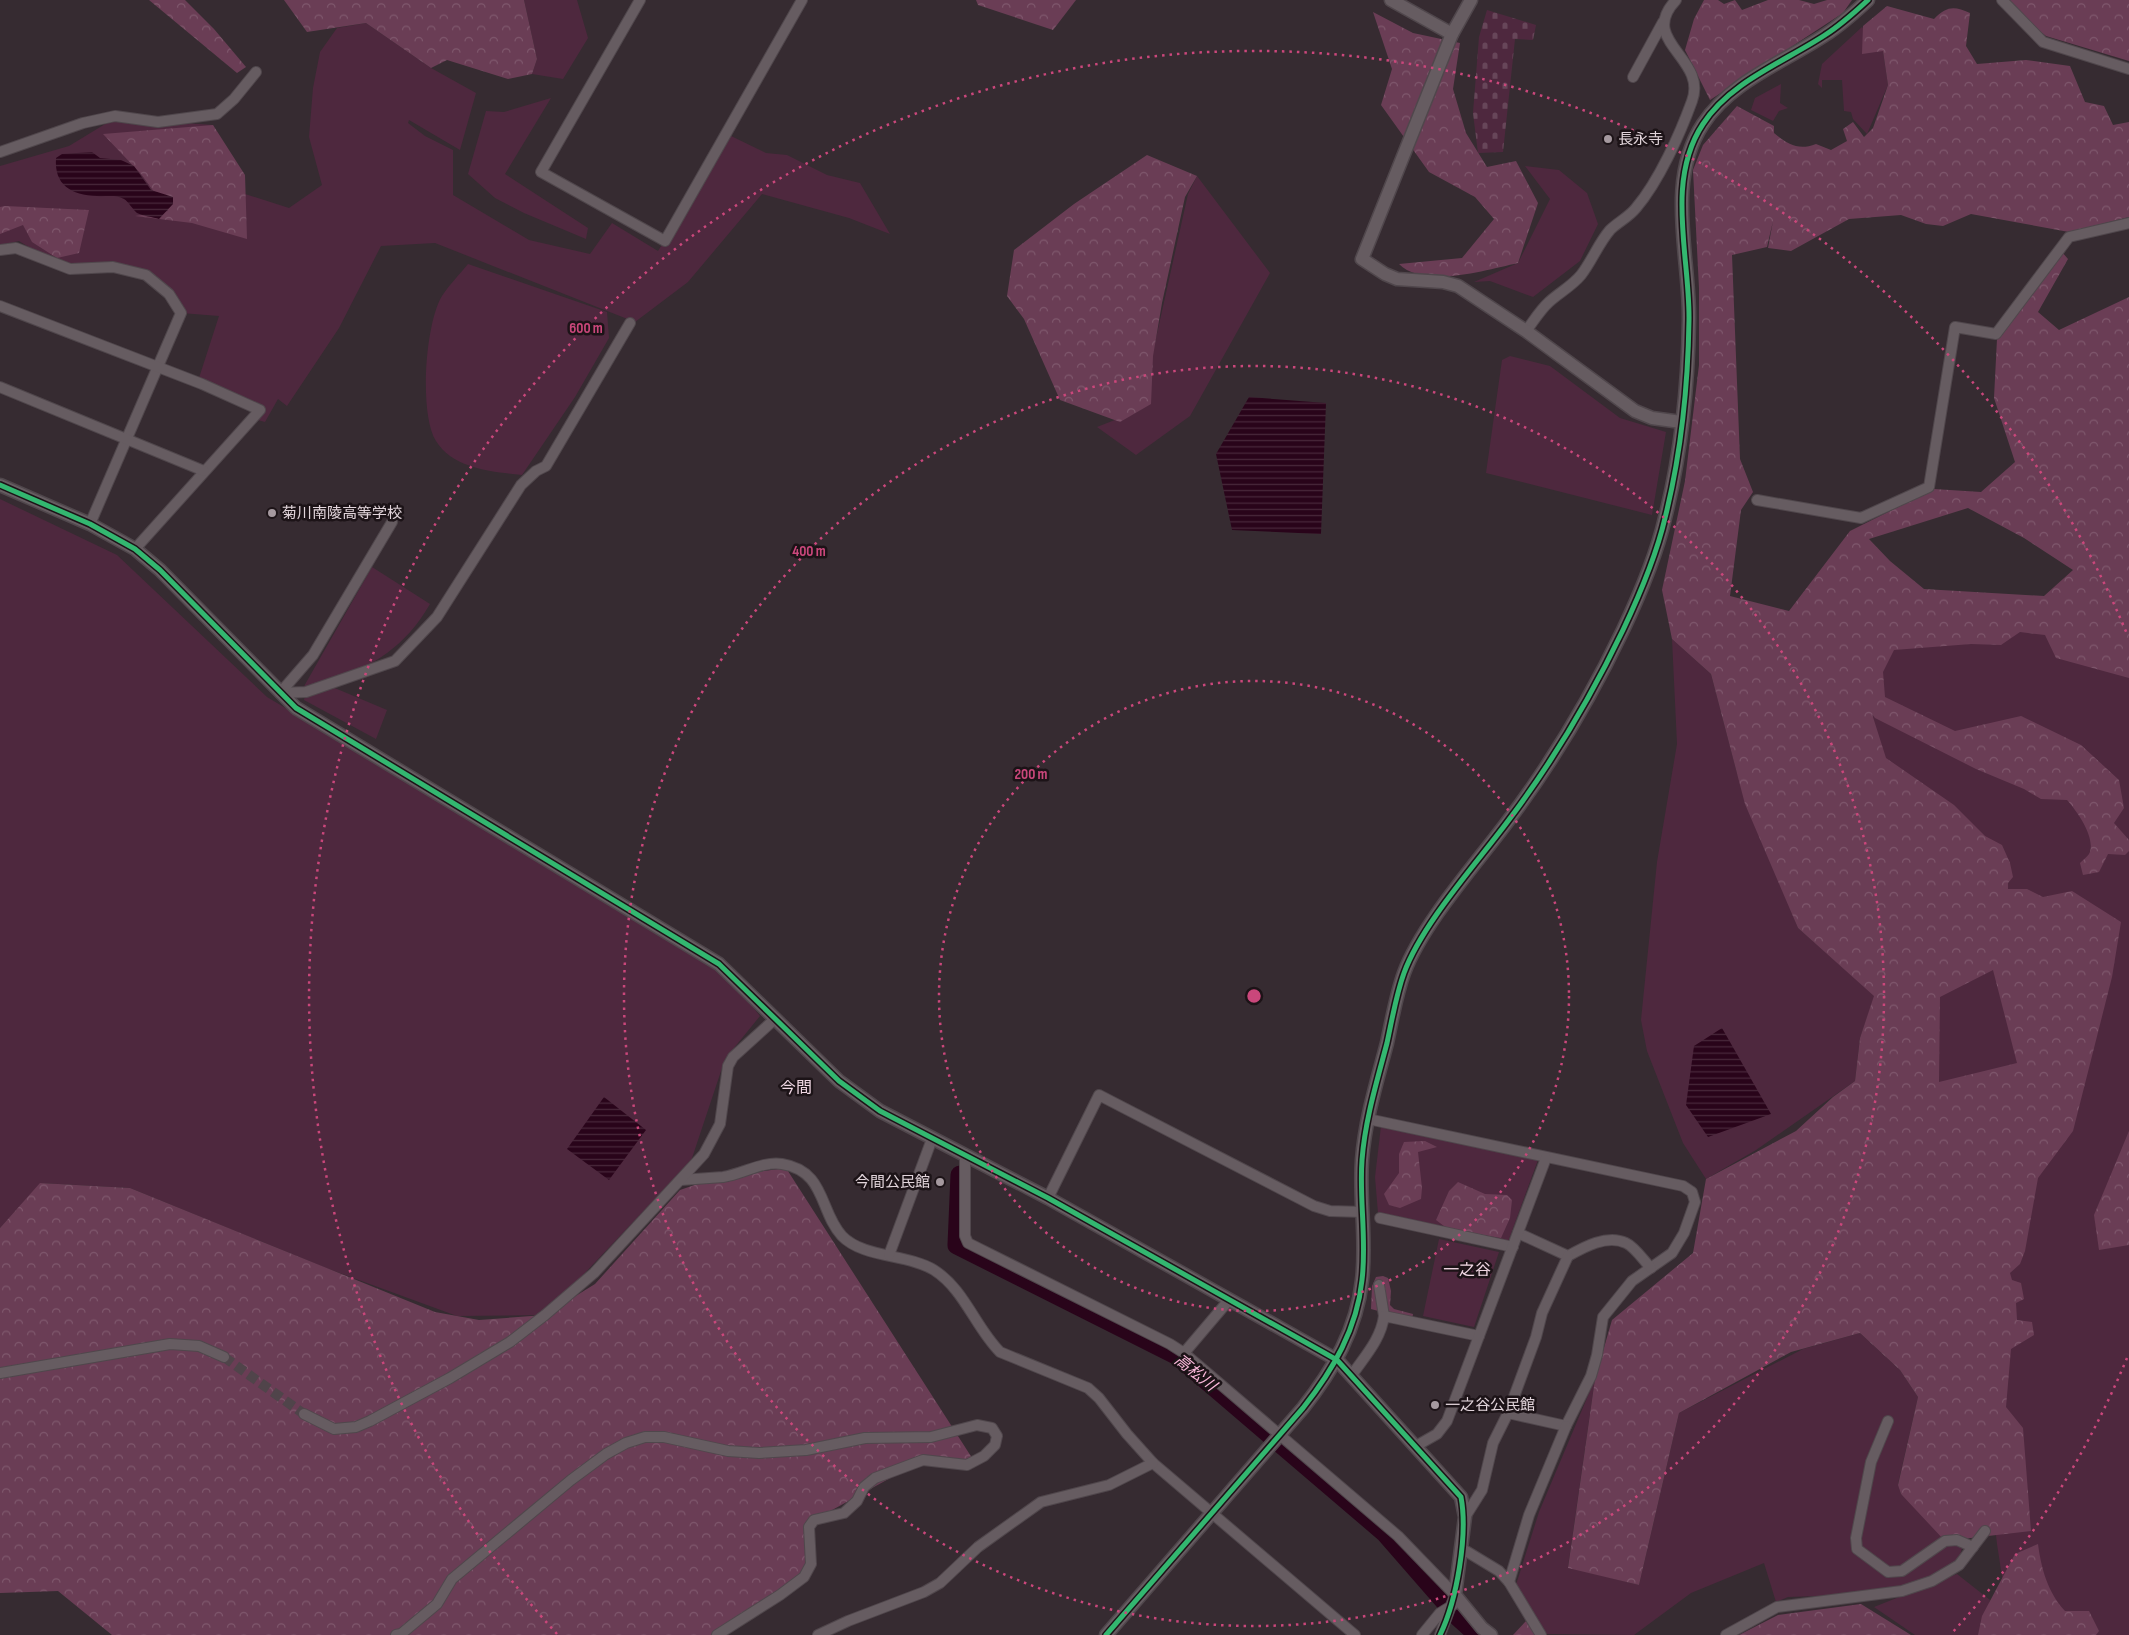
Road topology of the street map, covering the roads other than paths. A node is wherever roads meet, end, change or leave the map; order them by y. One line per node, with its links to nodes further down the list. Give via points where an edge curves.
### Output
1 (640, 0): 2 (street, via 541,172 665,241)
2 (802, 0)
3 (1391, 0): 9 (street)
4 (1471, 0): 9 (street)
5 (1676, 0): 8 (street, via 1665,13)
6 (1868, 0): 21 (street, via 1845,22 1735,91 1703,124 1691,146 1683,176 1689,317)
7 (2002, 0): 10 (street, via 2043,42)
8 (1663, 22): 12 (street); 18 (street, via 1664,34 1687,64 1693,83 1693,98 1653,186 1635,210 1610,230 1581,274 1548,302)
9 (1452, 34): 18 (street, via 1362,259 1384,274 1397,278 1458,286)
10 (2129, 69)
11 (256, 72): 13 (street, via 217,114 158,122 115,116 83,123)
12 (1632, 77)
13 (0, 152)
14 (2129, 223): 25 (street, via 2069,237 1996,334 1954,327 1929,487 1861,518)
15 (0, 250): 19 (street, via 16,248 70,269 114,267 130,270 159,284 181,313)
16 (0, 306): 19 (street)
17 (630, 323): 29 (street, via 546,466 522,485 437,617 395,661 306,692)
18 (1526, 331): 21 (street, via 1635,411 1652,418)
19 (158, 368): 22 (street); 23 (street, via 260,410)
20 (0, 387): 22 (street)
21 (1681, 422): 31 (street, via 1665,519 1635,604 1563,744 1415,951 1404,973)
22 (127, 439): 23 (street); 27 (street)
23 (204, 471): 28 (street)
24 (0, 485): 27 (street)
25 (1757, 500)
26 (392, 522): 29 (street, via 313,655)
27 (90, 524): 28 (street)
28 (135, 549): 29 (street, via 160,570)
29 (280, 693): 30 (street, via 331,731 719,964)
30 (776, 1018): 32 (street, via 859,1097); 35 (street, via 733,1057 728,1066 720,1124 704,1154)
31 (1368, 1119): 34 (street); 37 (street, via 1362,1156)
32 (932, 1139): 33 (street); 41 (street)
33 (965, 1154): 36 (street); 48 (street, via 964,1236 968,1243)
34 (1546, 1158): 39 (street); 43 (street, via 1683,1186 1692,1192 1695,1202 1684,1232 1672,1253)
35 (681, 1180): 41 (street, via 724,1176 771,1164 795,1168 808,1175 819,1189 838,1231 847,1241 860,1248); 54 (street, via 594,1273 510,1342 450,1378 356,1427 334,1429)
36 (1048, 1198): 37 (street, via 1099,1095 1314,1206 1330,1211); 45 (street)
37 (1363, 1212): 50 (street, via 1362,1278 1357,1306)
38 (1380, 1218): 40 (street)
39 (1518, 1233): 40 (street); 42 (street)
40 (1513, 1247): 47 (street)
41 (889, 1255): 59 (street, via 917,1262 947,1279 990,1343 1000,1352 1088,1388)
42 (1568, 1256): 43 (street, via 1589,1244 1612,1240 1627,1243); 53 (street, via 1542,1313)
43 (1651, 1268): 56 (street, via 1632,1281 1604,1317 1591,1376)
44 (1379, 1285): 46 (street)
45 (1229, 1300): 48 (street); 50 (street)
46 (1384, 1316): 47 (street); 52 (street, via 1374,1344)
47 (1479, 1336): 58 (street, via 1447,1421 1437,1434)
48 (1184, 1353): 57 (street)
49 (224, 1357): 51 (street, via 199,1346 170,1344)
50 (1337, 1360): 52 (street); 57 (street, via 1326,1379)
51 (0, 1374)
52 (1352, 1375): 58 (street)
53 (1508, 1413): 56 (street); 61 (street, via 1493,1443 1482,1490)
54 (304, 1414)
55 (1888, 1421): 63 (street, via 1871,1462 1856,1538 1857,1549 1888,1572 1902,1571 1945,1541 1957,1540)
56 (1566, 1426): 65 (street, via 1528,1516)
57 (1277, 1439): 60 (street); 66 (street, via 1398,1536)
58 (1416, 1446): 61 (street, via 1461,1497)
59 (1154, 1463): 60 (street); 69 (street, via 1109,1485 1041,1502 978,1547 940,1583)
60 (1212, 1514): 70 (street); 71 (street)
61 (1465, 1517): 64 (street)
62 (1985, 1531): 63 (street)
63 (1973, 1547): 76 (street, via 1959,1566 1932,1581 1902,1591 1777,1607)
64 (1461, 1548): 65 (street, via 1499,1571); 66 (street)
65 (1509, 1582): 75 (street)
66 (1454, 1600): 72 (street); 73 (street); 74 (street)
67 (396, 1635): 68 (street, via 437,1604 452,1579 571,1480 626,1443 644,1437 664,1437 728,1451 759,1453 806,1450 865,1438 931,1437 978,1425 992,1428 997,1436 995,1445 984,1456 967,1465 923,1460 875,1478 844,1513 814,1520 809,1527 811,1564 804,1577)
68 (717, 1635)
69 (818, 1635)
70 (1106, 1635)
71 (1355, 1635)
72 (1422, 1635)
73 (1440, 1635)
74 (1491, 1635)
75 (1541, 1635)
76 (1726, 1635)

